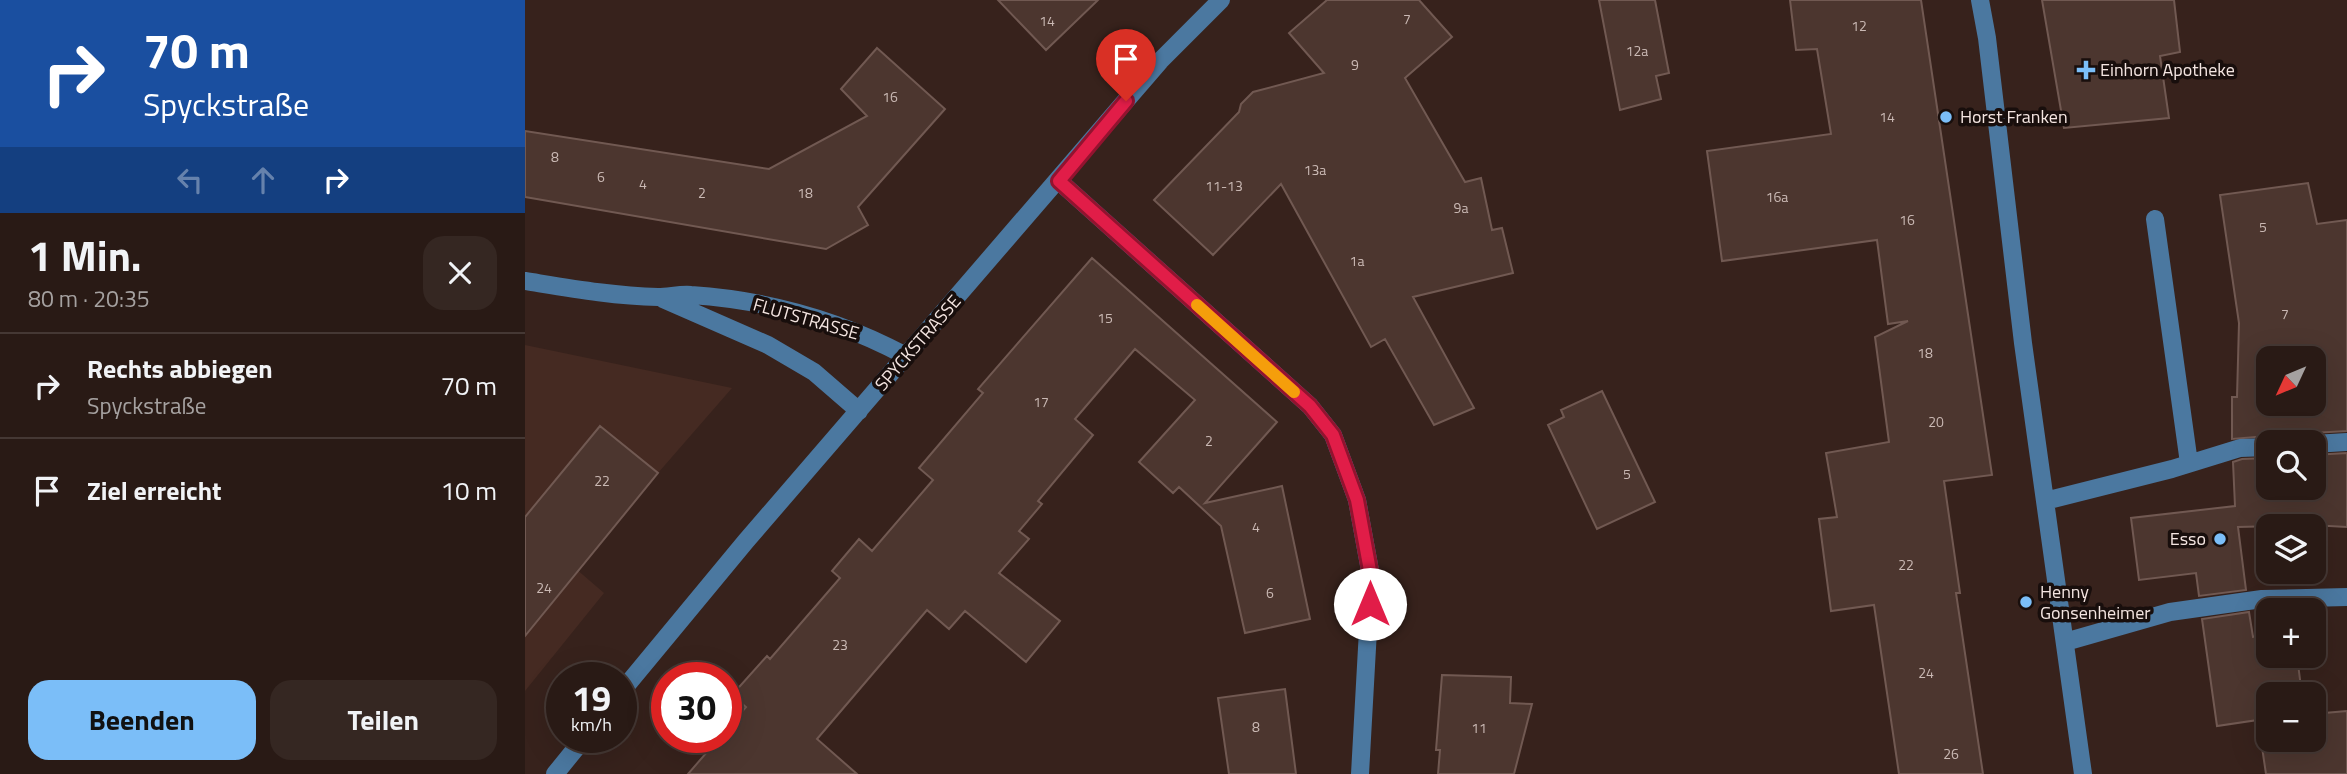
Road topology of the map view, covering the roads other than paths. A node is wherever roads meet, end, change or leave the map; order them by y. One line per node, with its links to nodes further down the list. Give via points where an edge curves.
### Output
1 (1221, 0): 3 (street, SPYCKSTRASSE, via 1160,61)
2 (1980, 0): 13 (street)
3 (1059, 181): 7 (street, SPYCKSTRASSE); 19 (street, via 1310,406 1333,435 1357,500 1371,576)
4 (2155, 219): 12 (street)
5 (525, 281): 6 (street, FLUTSTRASSE)
6 (660, 297): 7 (street, FLUTSTRASSE, via 686,295 769,305 858,332); 8 (street, FLUTSTRASSE, via 768,345 814,372)
7 (906, 356): 8 (street, SPYCKSTRASSE)
8 (859, 411): 16 (street, SPYCKSTRASSE)
9 (2347, 442): 10 (street)
10 (2326, 443)
11 (2256, 448): 12 (street)
12 (2189, 463): 13 (street)
13 (2045, 501): 15 (street)
14 (2347, 597): 15 (street, via 2262,600 2170,612)
15 (2065, 642): 20 (street)
16 (637, 673)
17 (572, 753): 18 (street)
18 (555, 774)
19 (1360, 774)
20 (2083, 774)

